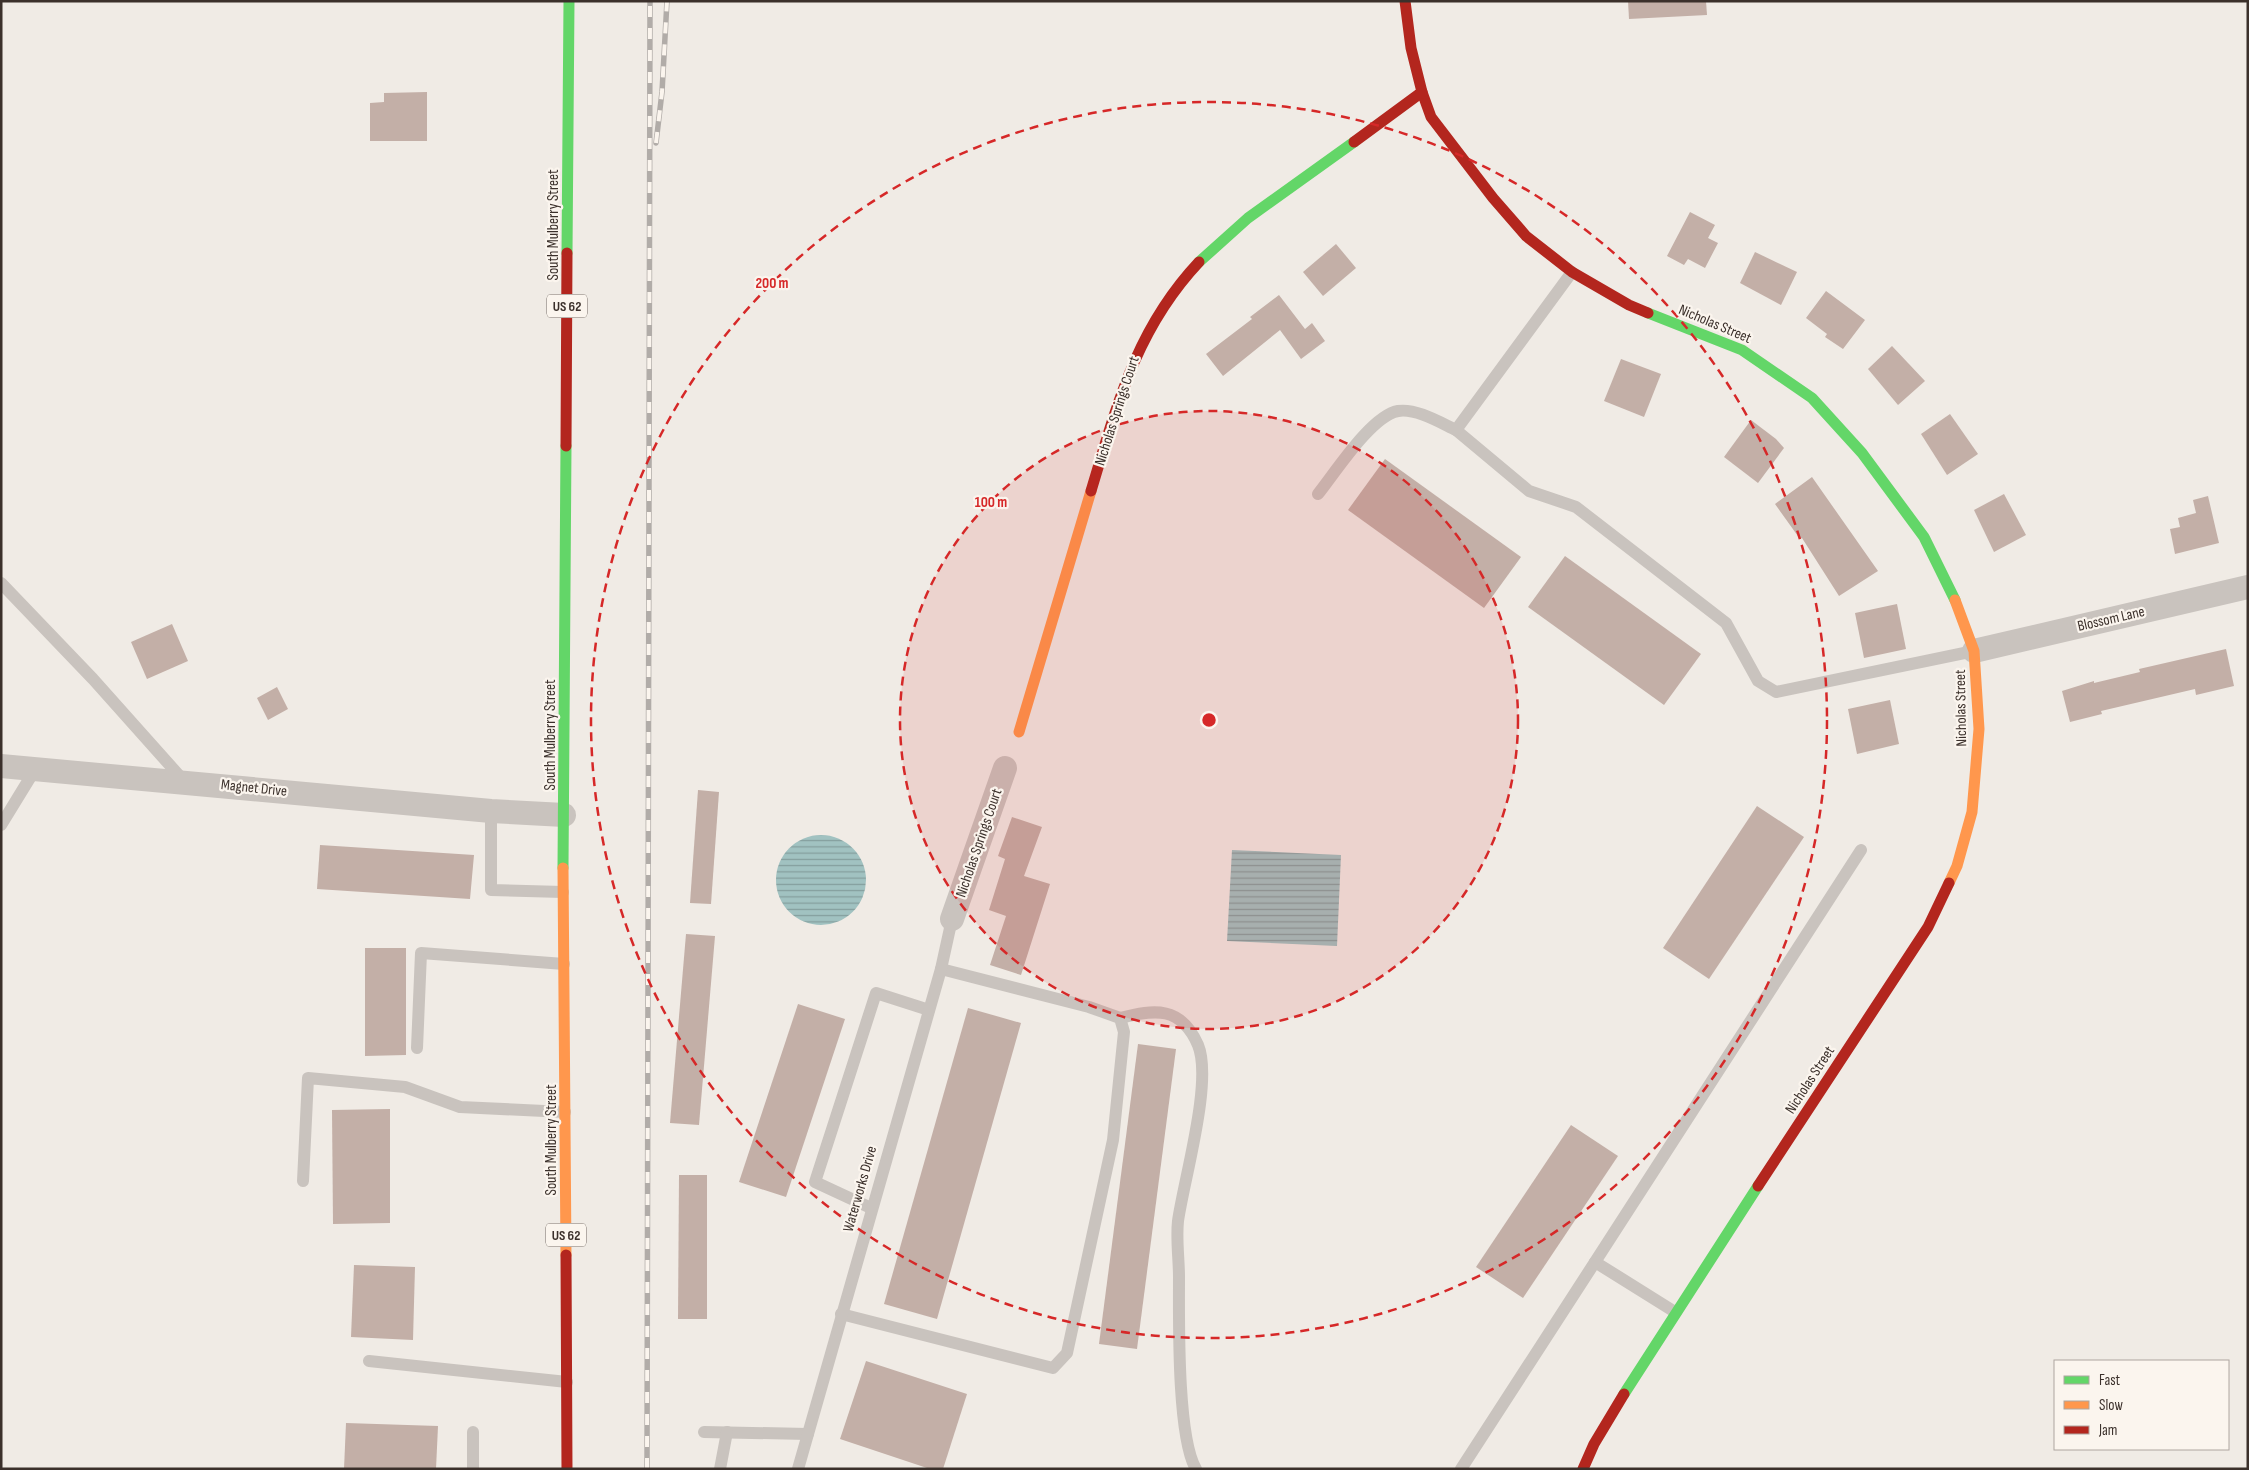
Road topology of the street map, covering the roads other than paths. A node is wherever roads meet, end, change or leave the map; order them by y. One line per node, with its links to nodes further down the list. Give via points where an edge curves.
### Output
1 (569, 1): 16 (street, South Mulberry Street / US 62)
2 (1405, 1): 3 (street)
3 (1422, 92): 4 (street, Nicholas Street, via 1430,117 1493,198 1526,236); 10 (street, Nicholas Springs Court, via 1230,233 1200,260 1151,324 1120,395)
4 (1572, 272): 5 (lane); 9 (street, Nicholas Street, via 1629,305 1742,350 1812,398 1862,452 1924,537 1961,613)
5 (1456, 430): 6 (lane, via 1423,415 1398,411 1372,425); 9 (lane, via 1529,491 1576,507 1726,623 1758,681 1776,692)
6 (1318, 494)
7 (1, 583): 14 (lane)
8 (2248, 587): 9 (street, Blossom Lane)
9 (1974, 652): 30 (street, Nicholas Street, via 1979,729 1972,812 1957,866 1928,927)
10 (1019, 732)
11 (1, 766): 12 (street, Magnet Drive)
12 (36, 768): 14 (street, Magnet Drive); 17 (lane)
13 (1005, 768): 20 (street, Nicholas Springs Court)
14 (184, 781): 15 (street, Magnet Drive)
15 (500, 812): 16 (street, Magnet Drive); 19 (lane, via 491,890)
16 (564, 815): 19 (street, South Mulberry Street / US 62)
17 (1, 825)
18 (1861, 850): 29 (lane)
19 (563, 892): 21 (street, South Mulberry Street / US 62)
20 (952, 918): 22 (lane, Waterworks Drive)
21 (564, 964): 25 (lane, via 421,953); 26 (street, South Mulberry Street / US 62)
22 (941, 969): 23 (lane, Waterworks Drive); 24 (lane, via 1090,1007)
23 (928, 1010): 28 (lane, Waterworks Drive); 28 (lane, via 876,993 815,1182)
24 (1120, 1018): 31 (lane, via 1124,1032 1113,1140 1067,1353 1053,1368); 42 (lane, via 1148,1010 1170,1014 1186,1024 1199,1047 1203,1086 1178,1222 1181,1380 1187,1441)
25 (417, 1048)
26 (565, 1112): 27 (lane, via 460,1107 404,1087 308,1078); 33 (street, South Mulberry Street / US 62)
27 (302, 1181)
28 (871, 1208): 31 (lane, Waterworks Drive)
29 (1595, 1262): 30 (lane); 43 (lane)
30 (1675, 1312): 44 (street, Nicholas Street, via 1594,1444)
31 (841, 1314): 37 (lane, Waterworks Drive)
32 (369, 1361): 33 (lane)
33 (567, 1382): 39 (street, South Mulberry Street / US 62)
34 (473, 1432): 38 (lane)
35 (704, 1432): 36 (lane)
36 (727, 1432): 37 (lane); 40 (lane)
37 (808, 1434): 41 (lane, Waterworks Drive)
38 (473, 1469)
39 (566, 1469)
40 (720, 1469)
41 (798, 1469)
42 (1196, 1469)
43 (1461, 1469)
44 (1583, 1469)

